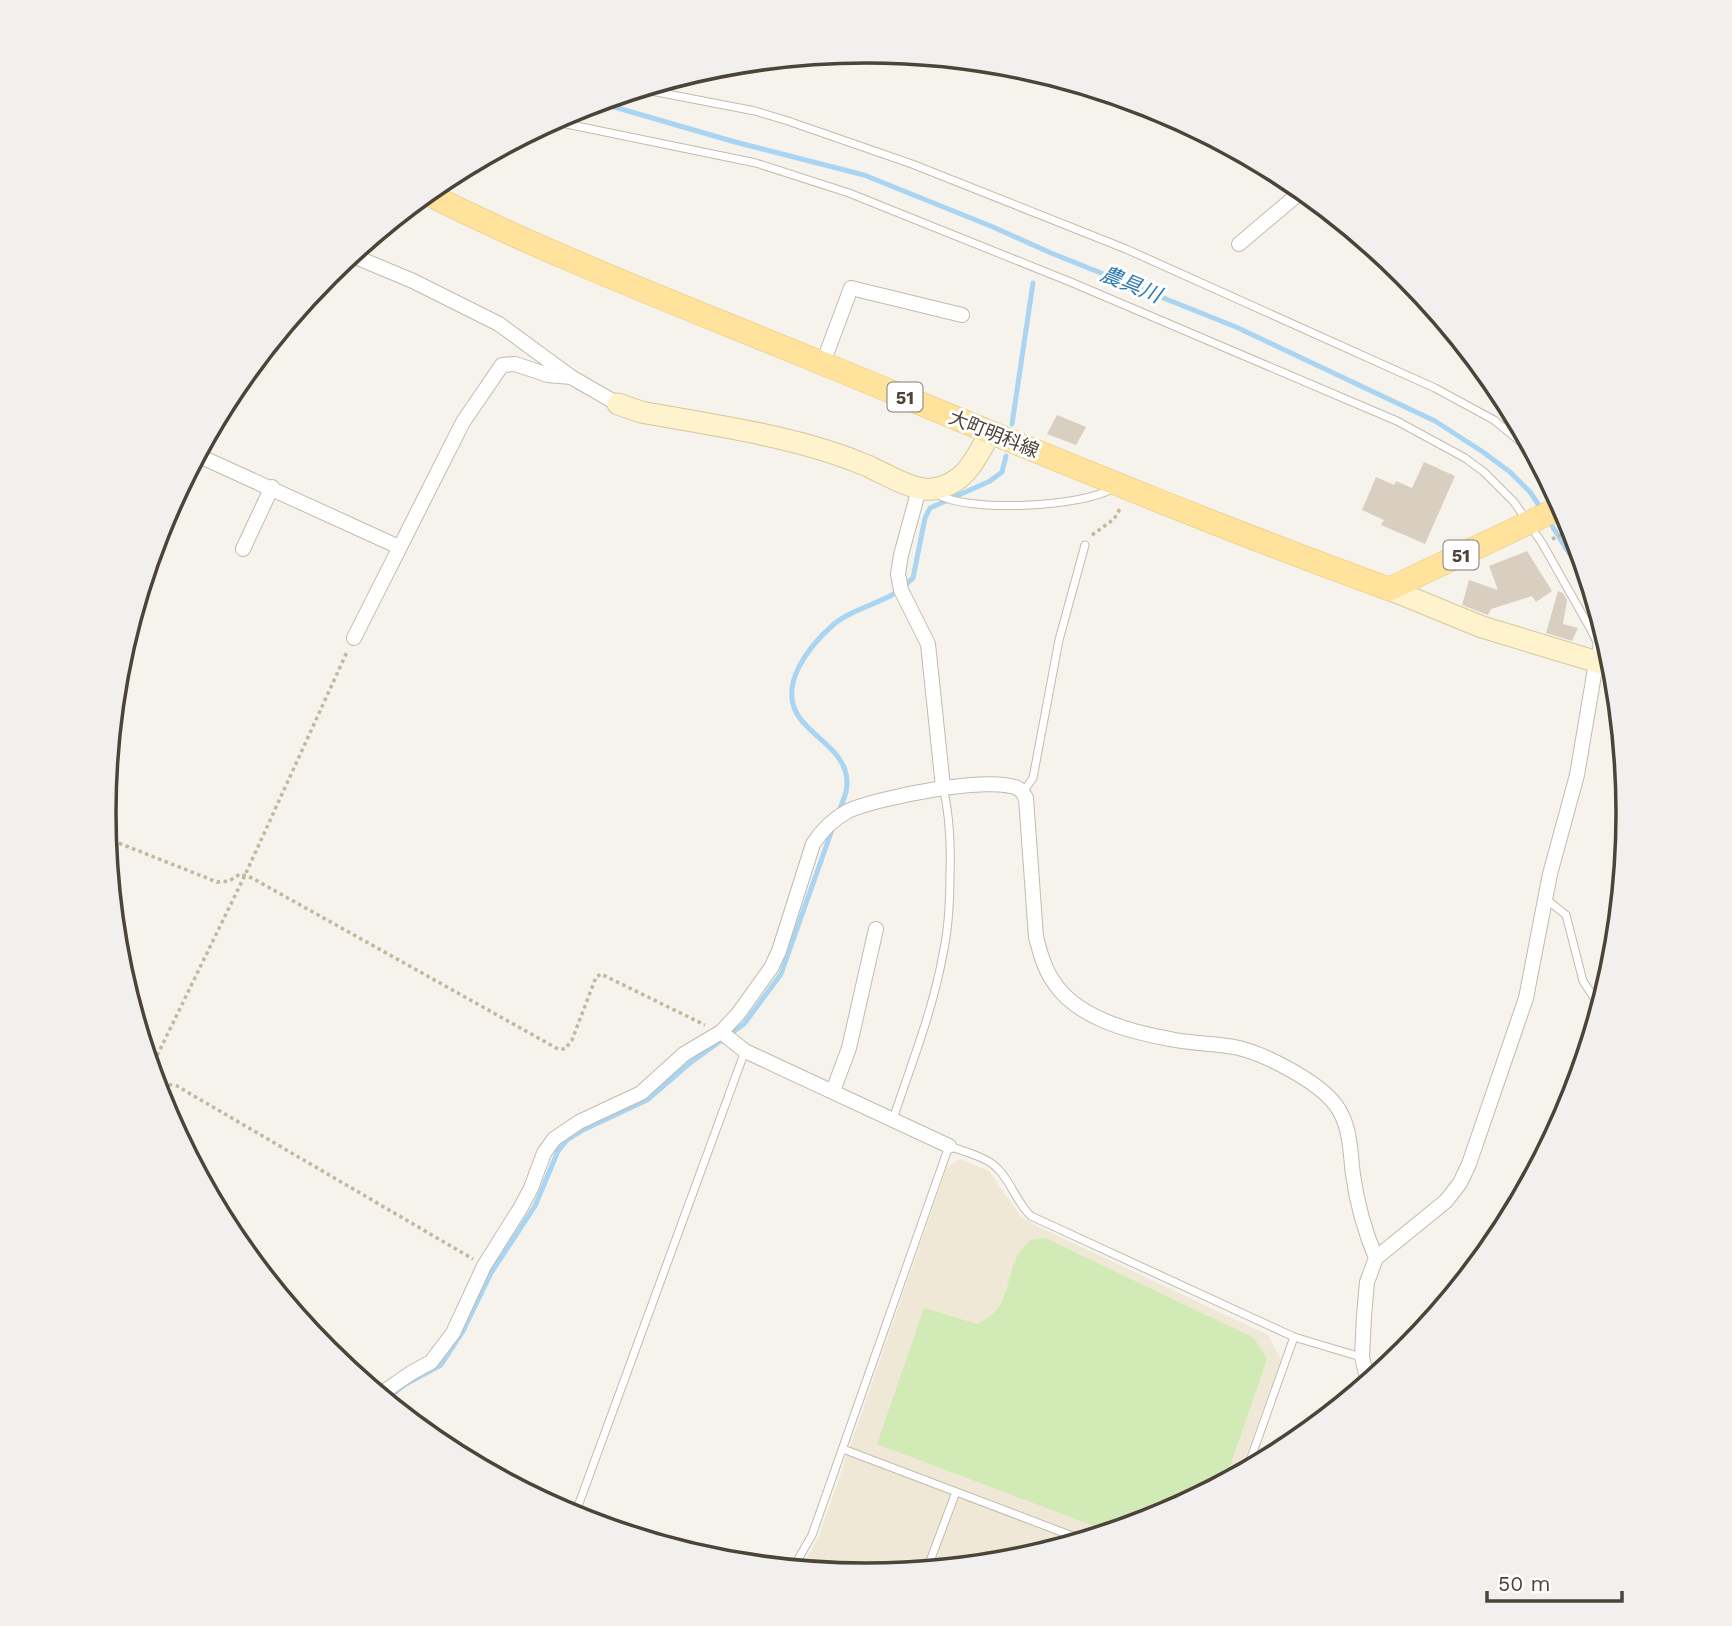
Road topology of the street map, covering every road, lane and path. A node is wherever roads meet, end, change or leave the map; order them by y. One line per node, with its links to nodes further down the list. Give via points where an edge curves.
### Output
1 (660, 93): 12 (lane, via 788,121 912,164 1126,249 1435,388 1494,420)
2 (569, 124): 18 (lane, via 799,176 1073,283 1397,421 1484,472)
3 (1294, 197): 5 (street)
4 (436, 198): 8 (main road, 大町明科線 / 51, via 640,289)
5 (1239, 244)
6 (361, 258): 9 (street, via 499,324)
7 (961, 315): 8 (street, via 851,288)
8 (823, 363): 11 (main road, 大町明科線 / 51)
9 (571, 377): 10 (street); 22 (street, via 502,365 463,422)
10 (618, 404): 15 (street, via 814,446)
11 (990, 433): 15 (street, via 964,475 952,485); 16 (main road, 大町明科線 / 51)
12 (1516, 438)
13 (205, 458): 14 (street)
14 (272, 487): 22 (street); 23 (street)
15 (925, 489): 16 (lane, via 975,506 1085,499); 29 (street, via 898,574 901,590 929,644)
16 (1118, 491): 21 (path, via 1121,507 1114,519); 24 (main road, 大町明科線 / 51)
17 (1553, 511): 18 (main road, 51)
18 (1530, 522): 24 (main road, 51); 25 (lane)
19 (1562, 534): 20 (path)
20 (1546, 541)
21 (1085, 545): 30 (lane, via 1059,640 1033,778)
22 (399, 547): 26 (street)
23 (243, 548)
24 (1390, 589): 27 (street, via 1482,627)
25 (1594, 637)
26 (354, 638): 32 (path)
27 (1601, 664)
28 (1603, 673): 33 (street)
29 (943, 787): 30 (street, via 1001,785); 36 (street, via 852,810 821,831 771,968); 41 (lane, via 950,819 950,901 944,952)
30 (1023, 792): 43 (street, via 1036,937 1054,982 1079,1008 1101,1019 1170,1040 1240,1049 1321,1089 1346,1125 1357,1197)
31 (117, 842): 32 (path, via 217,882)
32 (245, 875): 36 (path, via 558,1049 565,1049 572,1040 601,974); 38 (path)
33 (1545, 898): 35 (lane, via 1566,915 1583,981); 43 (street, via 1526,998 1469,1164 1446,1201)
34 (876, 929): 40 (street, via 849,1048)
35 (1593, 996)
36 (721, 1032): 37 (street); 44 (street, via 684,1054 641,1093 554,1139 522,1207)
37 (745, 1051): 40 (street); 52 (lane)
38 (157, 1056)
39 (167, 1084): 44 (path)
40 (833, 1091): 41 (street)
41 (893, 1119): 42 (street)
42 (949, 1146): 45 (lane, via 990,1162 1031,1216); 49 (lane)
43 (1376, 1258): 46 (street, via 1367,1282)
44 (484, 1266): 48 (street, via 453,1333 436,1356)
45 (1294, 1338): 46 (lane); 50 (lane)
46 (1362, 1357): 47 (street)
47 (1366, 1372)
48 (387, 1390)
49 (843, 1449): 51 (lane); 54 (lane, via 812,1535)
50 (1251, 1457)
51 (956, 1492): 53 (lane); 55 (lane)
52 (578, 1506)
53 (1068, 1534)
54 (798, 1559)
55 (930, 1560)

